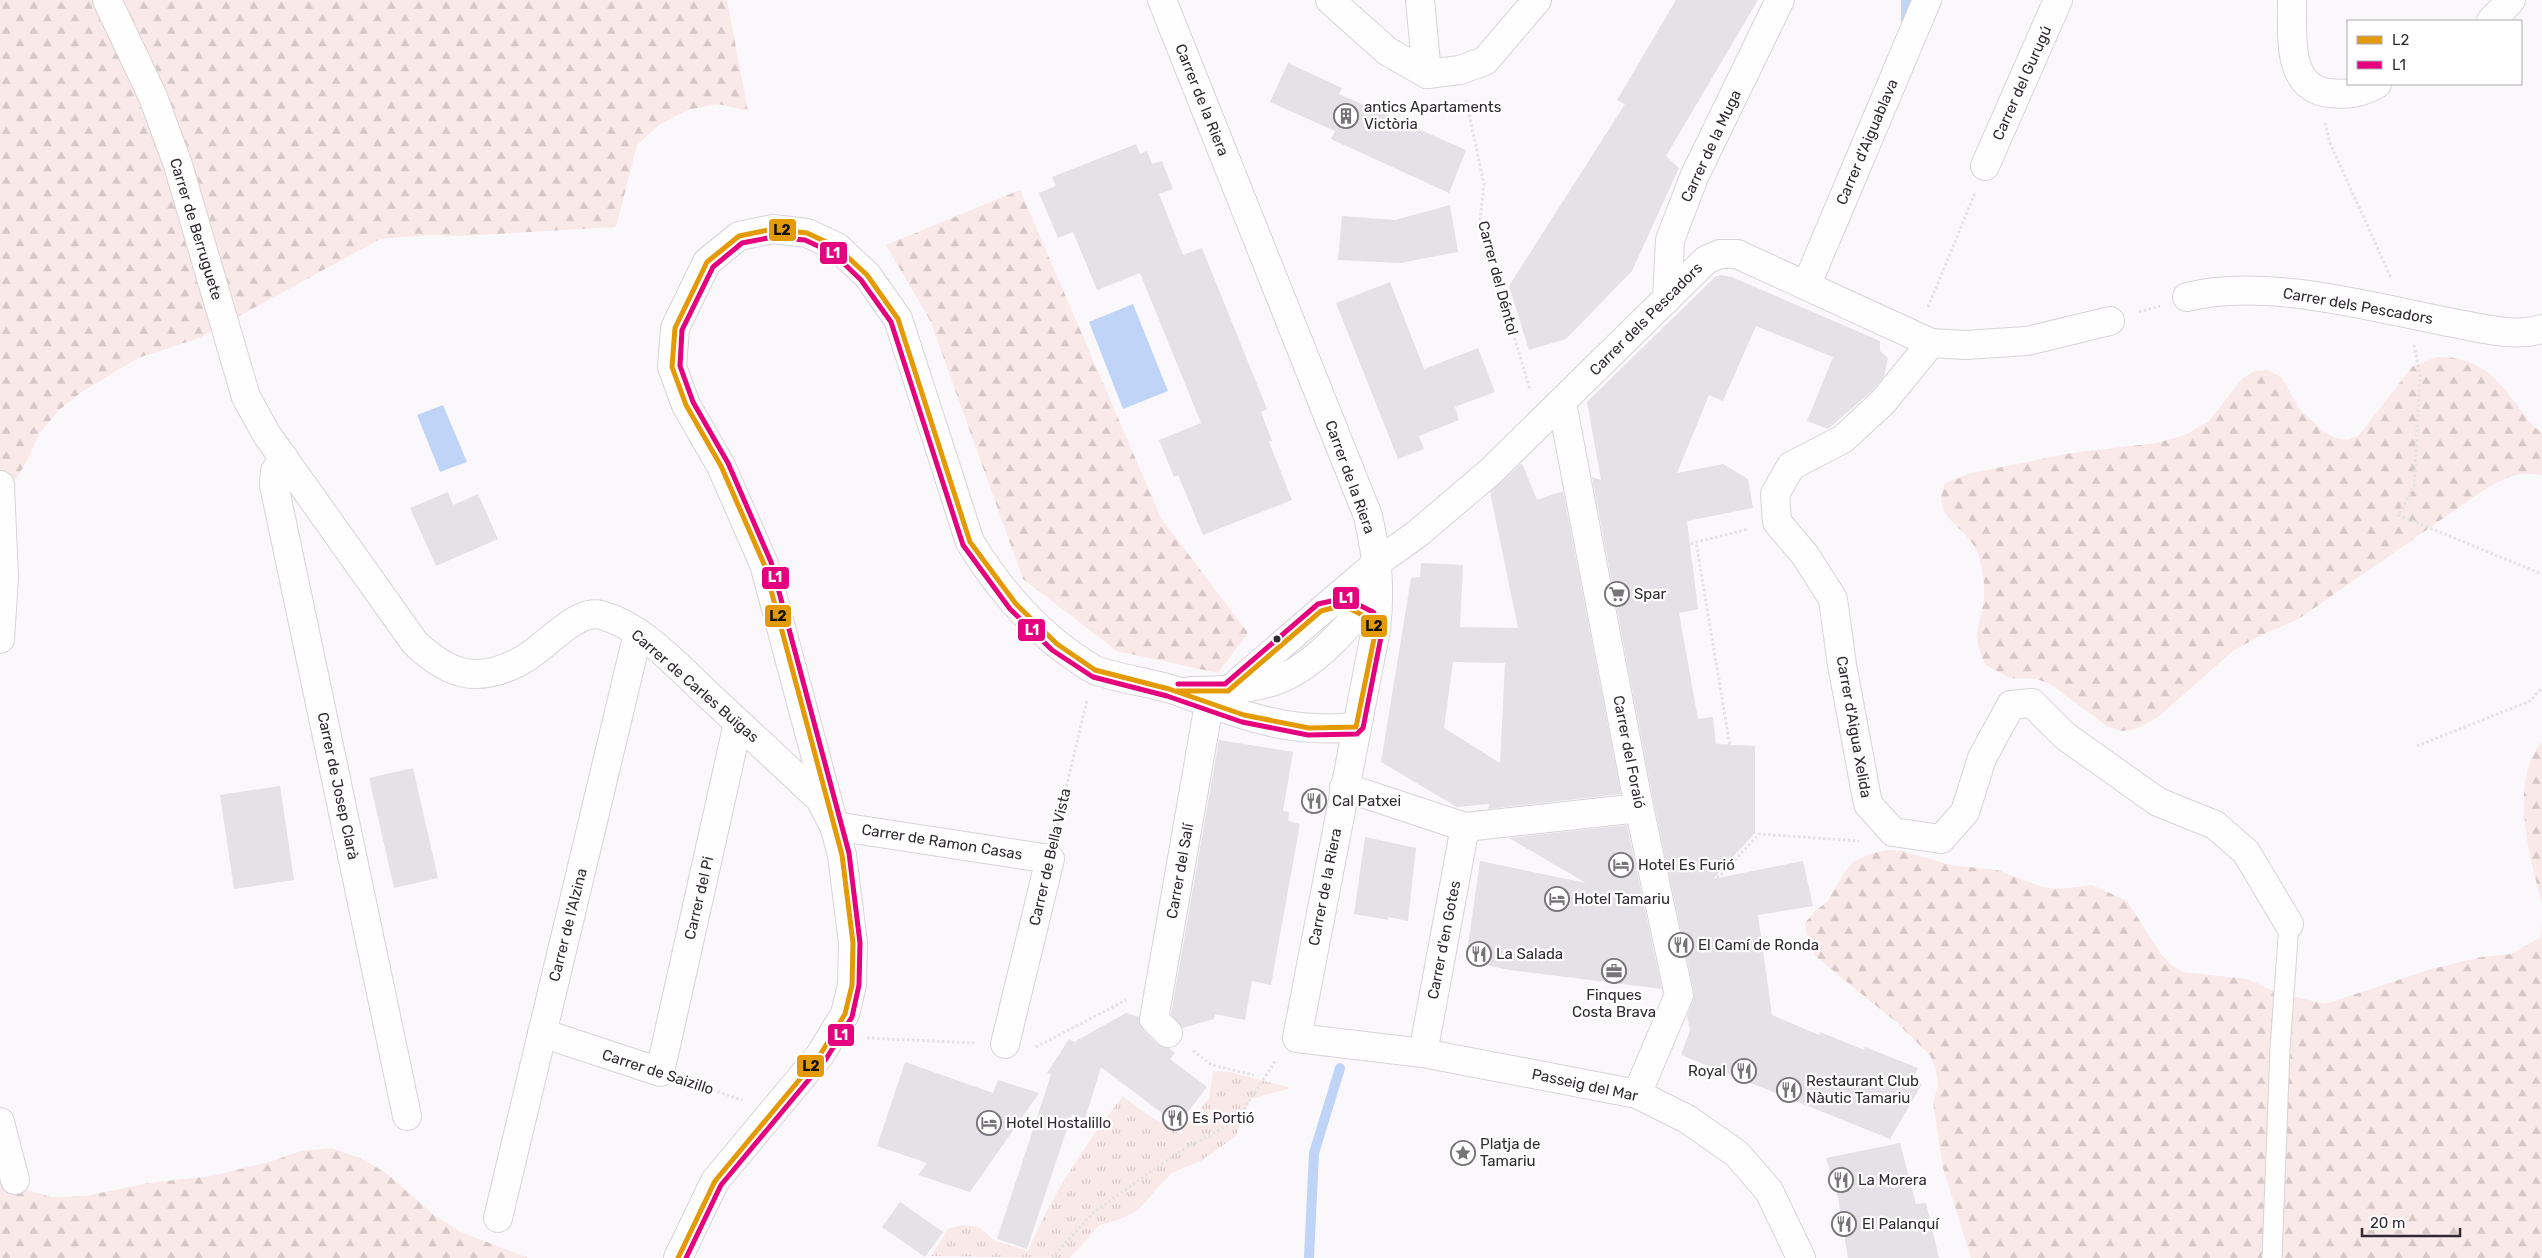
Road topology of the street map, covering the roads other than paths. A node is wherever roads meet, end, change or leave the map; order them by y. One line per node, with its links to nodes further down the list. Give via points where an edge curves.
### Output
1 (107, 0): 22 (street, Carrer de Berruguete, via 153,97 178,165 246,397)
2 (1162, 0): 24 (street, Carrer de la Riera, via 1368,516)
3 (1330, 0): 12 (street, via 1387,51)
4 (1420, 0): 12 (street)
5 (1537, 0): 12 (street, via 1485,61 1460,70)
6 (1780, 0): 17 (street, Carrer de la Muga, via 1694,177 1670,240)
7 (1927, 0): 15 (street, Carrer d'Aiguablava)
8 (2058, 0): 14 (street, Carrer del Gurugú)
9 (2292, 0): 13 (street, via 2293,48 2299,76 2317,91 2347,95)
10 (2511, 0): 11 (street)
11 (2492, 20)
12 (1427, 74)
13 (2374, 85)
14 (1986, 166)
15 (1807, 284): 17 (street, Carrer dels Pescadors, via 1737,254 1720,254 1706,260); 20 (street, Carrer dels Pescadors)
16 (2187, 297): 19 (street, Carrer dels Pescadors, via 2204,293 2302,294 2498,331)
17 (1667, 299): 21 (street, Carrer dels Pescadors)
18 (2110, 322): 20 (street, Carrer dels Pescadors, via 2028,341 1965,345)
19 (2542, 329)
20 (1924, 339): 37 (street, Carrer d'Aigua Xelida, via 1883,402 1843,439 1791,466 1775,494 1777,522 1805,555 1833,599 1868,804 1893,832 1941,839 1965,812 1982,758 2011,705 2032,704 2066,736 2158,802 2215,825 2246,852)
21 (1562, 403): 24 (street, Carrer dels Pescadors, via 1482,478 1417,534); 33 (street, Carrer del Foraió)
22 (284, 458): 27 (street, Carrer de Carles Buïgas, via 415,643 435,662 473,675 495,671 518,663 578,618 598,614 623,622); 45 (street, Carrer de Josep Clarà, via 275,471 274,485)
23 (0, 485): 28 (street, via 4,578)
24 (1378, 562): 25 (street, Carrer dels Pescadors); 26 (street)
25 (1321, 611): 26 (lane, via 1343,605); 29 (street, Carrer dels Pescadors)
26 (1367, 620): 29 (street, via 1280,679); 31 (street, Carrer de la Riera)
27 (638, 633): 30 (street, Carrer de Carles Buïgas); 38 (street, Carrer de l'Alzina)
28 (0, 639)
29 (1218, 697): 31 (street, via 1240,715 1279,725 1328,730); 34 (street, via 1177,691 1094,670 1030,621 986,568 970,542 898,319 867,275 837,247 807,233 773,229 739,236 706,262 688,297 675,328 672,367 686,405 721,466 764,564); 39 (street, Carrer del Salí, via 1154,1019)
30 (738, 723): 34 (street, Carrer de Carles Buïgas, via 820,798); 43 (street, Carrer del Pi)
31 (1356, 728): 32 (street, Carrer de la Riera)
32 (1344, 787): 35 (street); 40 (street, Carrer de la Riera)
33 (1639, 808): 35 (street); 44 (street, Carrer del Foraió, via 1679,995)
34 (834, 826): 36 (street, Carrer de Ramon Casas); 49 (street, via 842,855 853,943 852,986 844,1014 820,1055 715,1182)
35 (1465, 827): 42 (street, Carrer d'en Gotes)
36 (1050, 859): 41 (street, Carrer de Bella Vista)
37 (2289, 924): 51 (lane, via 2280,1049)
38 (542, 1033): 43 (street, Carrer de Saizillo); 48 (street, Carrer de l'Alzina)
39 (1168, 1033)
40 (1297, 1038): 42 (street, Passeig del Mar)
41 (1005, 1044)
42 (1423, 1053): 44 (street, Passeig del Mar)
43 (660, 1072)
44 (1637, 1094): 50 (street, Passeig del Mar, via 1687,1119 1738,1154 1769,1191)
45 (407, 1116)
46 (0, 1122): 47 (street)
47 (15, 1180)
48 (498, 1218)
49 (678, 1258)
50 (1801, 1258)
51 (2272, 1258)

